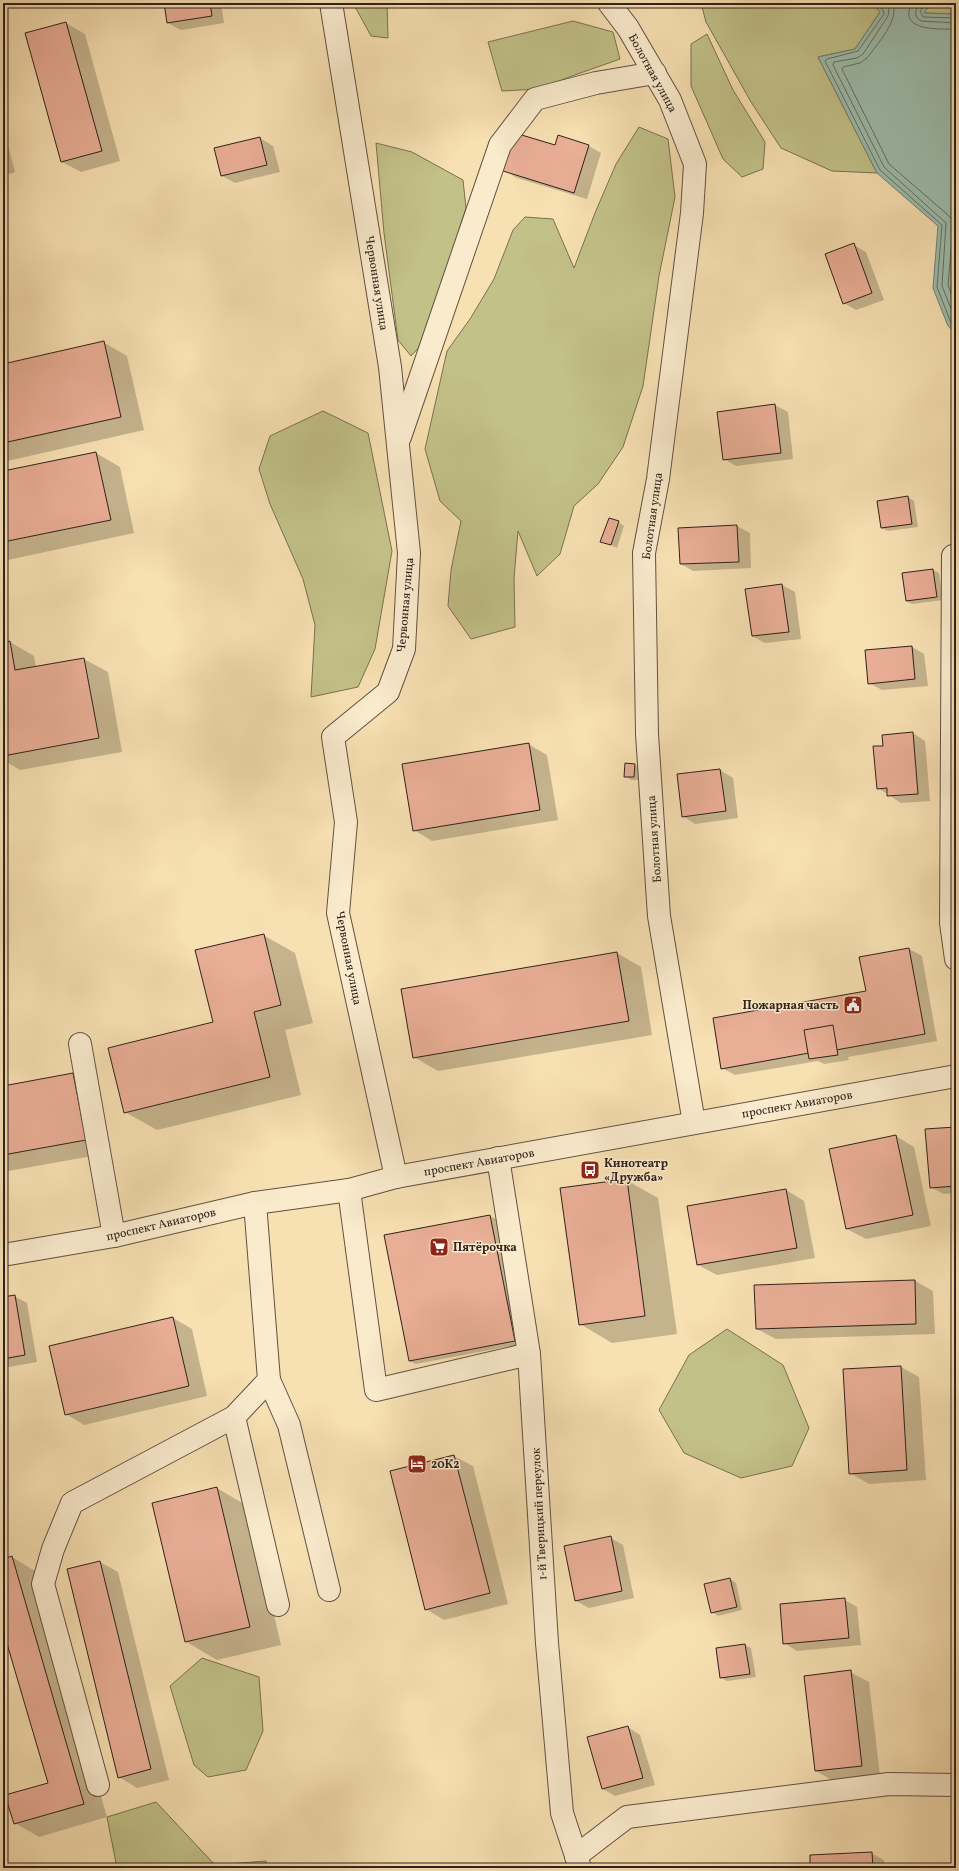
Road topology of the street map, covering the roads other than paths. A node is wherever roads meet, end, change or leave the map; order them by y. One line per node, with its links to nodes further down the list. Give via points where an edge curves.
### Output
1 (331, 3): 4 (street, Червонная улица, via 390,368)
2 (609, 3): 3 (street, Болотная улица, via 628,28)
3 (655, 73): 4 (street, via 596,83 535,99 500,145); 9 (street, Болотная улица, via 670,100 695,164 692,213 658,479 644,553 647,734 659,916)
4 (398, 442): 11 (street, Червонная улица, via 410,553 404,649 388,692 333,737 346,822 338,913)
5 (953, 556): 6 (street, via 951,923)
6 (956, 959)
7 (80, 1044): 14 (street)
8 (956, 1076): 9 (street, проспект Авиаторов)
9 (694, 1123): 10 (street, проспект Авиаторов)
10 (498, 1158): 11 (street, проспект Авиаторов); 16 (street, 1-й Тверицкий переулок)
11 (396, 1177): 12 (street, проспект Авиаторов)
12 (349, 1190): 13 (street, проспект Авиаторов); 16 (street, via 376,1390)
13 (255, 1203): 14 (street, проспект Авиаторов); 17 (street)
14 (114, 1236): 15 (street, проспект Авиаторов)
15 (3, 1255)
16 (530, 1354): 23 (street, 1-й Тверицкий переулок, via 547,1643 562,1813)
17 (270, 1380): 18 (street); 19 (street, via 289,1425)
18 (234, 1417): 20 (street); 21 (street, via 72,1503 53,1548 43,1584)
19 (329, 1590)
20 (278, 1605)
21 (98, 1784)
22 (956, 1785): 23 (street, via 890,1784 627,1817)
23 (578, 1862)

